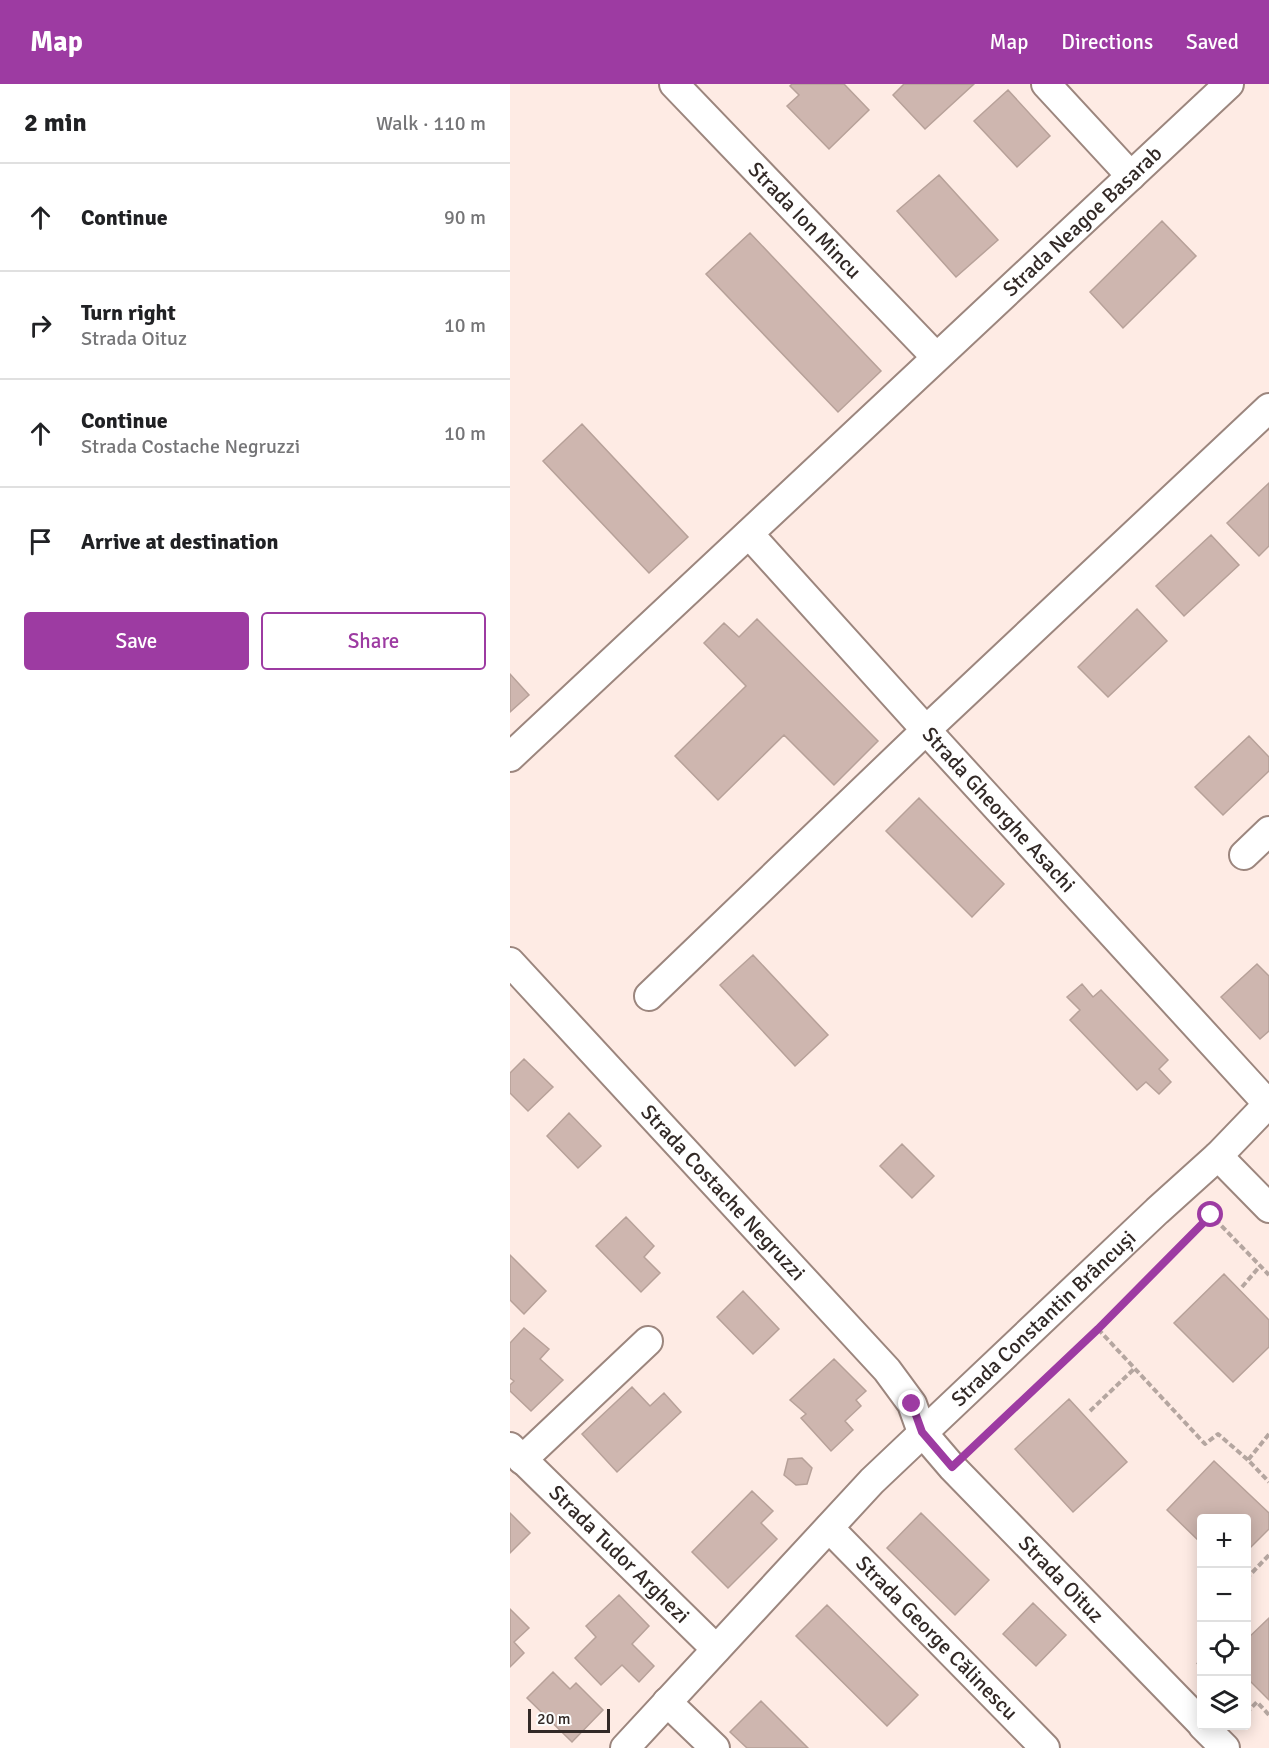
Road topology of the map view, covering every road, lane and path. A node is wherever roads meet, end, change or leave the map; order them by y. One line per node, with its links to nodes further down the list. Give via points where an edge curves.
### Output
1 (674, 84): 5 (street, Strada Ion Mincu)
2 (1046, 84): 4 (street)
3 (1229, 84): 4 (street, Strada Neagoe Basarab)
4 (1131, 176): 5 (street, Strada Neagoe Basarab)
5 (936, 357): 7 (street, Strada Neagoe Basarab)
6 (1269, 408): 8 (street, Strada Gheorghe Asachi)
7 (749, 534): 8 (street); 9 (street, Strada Neagoe Basarab)
8 (926, 730): 13 (street); 14 (street, Strada Gheorghe Asachi)
9 (510, 757)
10 (1269, 831): 11 (street)
11 (1244, 855)
12 (510, 962): 24 (street, Strada Costache Negruzzi, via 886,1370 912,1404)
13 (649, 996)
14 (1269, 1103): 15 (street, Strada Constantin Brâncuși)
15 (1218, 1156): 16 (street); 24 (street, Strada Constantin Brâncuși)
16 (1269, 1208)
17 (1260, 1266): 18 (path); 19 (path); 20 (path, via 1211,1215)
18 (1269, 1275)
19 (1242, 1287)
20 (1098, 1329): 22 (path); 28 (path)
21 (648, 1341): 26 (street, Strada Tudor Arghezi)
22 (1135, 1368): 23 (path); 27 (path, via 1206,1444 1218,1434)
23 (1090, 1411)
24 (922, 1432): 28 (street, Strada Oituz); 30 (street, Strada Constantin Brâncuși)
25 (1269, 1434): 27 (path)
26 (516, 1453): 33 (street, Strada Tudor Arghezi)
27 (1248, 1460): 29 (path)
28 (952, 1467): 37 (street, Strada Oituz)
29 (1269, 1482)
30 (829, 1528): 33 (street, Strada Constantin Brâncuși); 41 (street, Strada George Călinescu)
31 (1269, 1555): 32 (path)
32 (1251, 1574)
33 (716, 1649): 34 (street, Strada Constantin Brâncuși)
34 (667, 1702): 39 (street, Strada Constantin Brâncuși); 40 (street)
35 (1251, 1708): 36 (path, via 1257,1702)
36 (1269, 1715)
37 (1197, 1720)
38 (1207, 1730): 42 (street, Strada Oituz)
39 (625, 1748)
40 (716, 1748)
41 (1045, 1748)
42 (1225, 1748)

